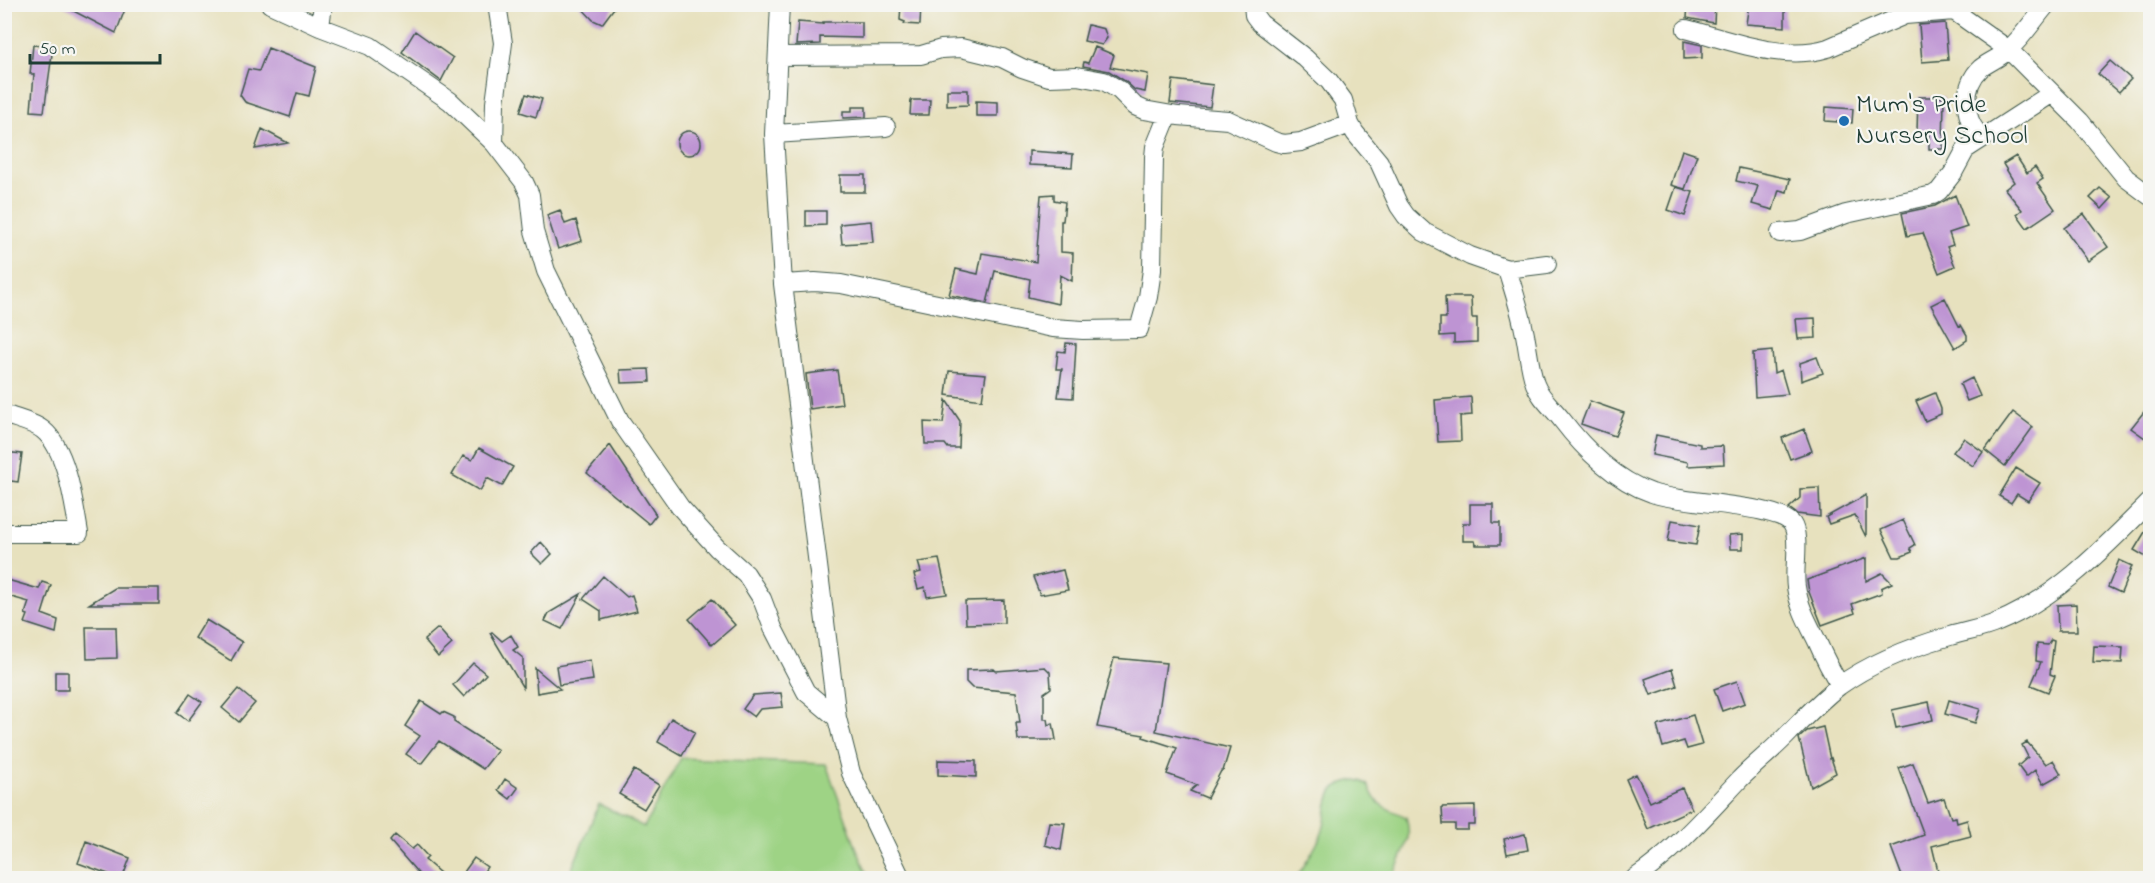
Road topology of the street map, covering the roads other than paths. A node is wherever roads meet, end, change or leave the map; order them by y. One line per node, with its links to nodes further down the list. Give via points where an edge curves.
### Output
1 (270, 4): 8 (street)
2 (323, 4): 8 (street)
3 (497, 4): 18 (street, via 503,43)
4 (780, 4): 11 (street)
5 (1252, 4): 14 (street, via 1260,23 1329,81 1343,100)
6 (2047, 4): 10 (street)
7 (1951, 8): 9 (street, via 1905,15 1828,48 1796,54); 10 (street)
8 (320, 27): 18 (street, via 370,46 450,101)
9 (1686, 28)
10 (2009, 50): 12 (street); 17 (street, via 1981,68 1970,87 1969,119)
11 (779, 56): 13 (street, via 921,55 961,48 1049,76 1104,81 1135,106); 16 (street)
12 (2051, 94): 17 (street); 19 (street, via 2080,121 2126,178)
13 (1168, 115): 14 (street, via 1228,120 1284,144 1301,142); 23 (street, via 1155,147 1152,270 1138,329 1053,328 841,284)
14 (1350, 124): 22 (street, via 1379,162 1399,206 1415,225 1470,256)
15 (886, 128): 16 (street)
16 (774, 134): 23 (street)
17 (1983, 137): 20 (street, via 1966,149 1946,184 1933,195)
18 (494, 143): 28 (street, via 530,195 534,231 546,271 620,421 680,507 746,574 806,692)
19 (2151, 196)
20 (1780, 233)
21 (1547, 264): 22 (street)
22 (1507, 269): 27 (street, via 1524,326 1535,384 1543,399 1591,453 1629,483 1654,494 1769,511 1792,523 1795,585 1804,618)
23 (783, 284): 28 (street)
24 (4, 414): 26 (street, via 42,428 51,438 72,490 78,533)
25 (2151, 502): 27 (street, via 2091,560 2044,597 1998,622 1877,663)
26 (4, 533)
27 (1840, 686): 30 (street, via 1808,712 1705,818)
28 (837, 718): 29 (street, via 851,773)
29 (902, 879)
30 (1635, 879)

